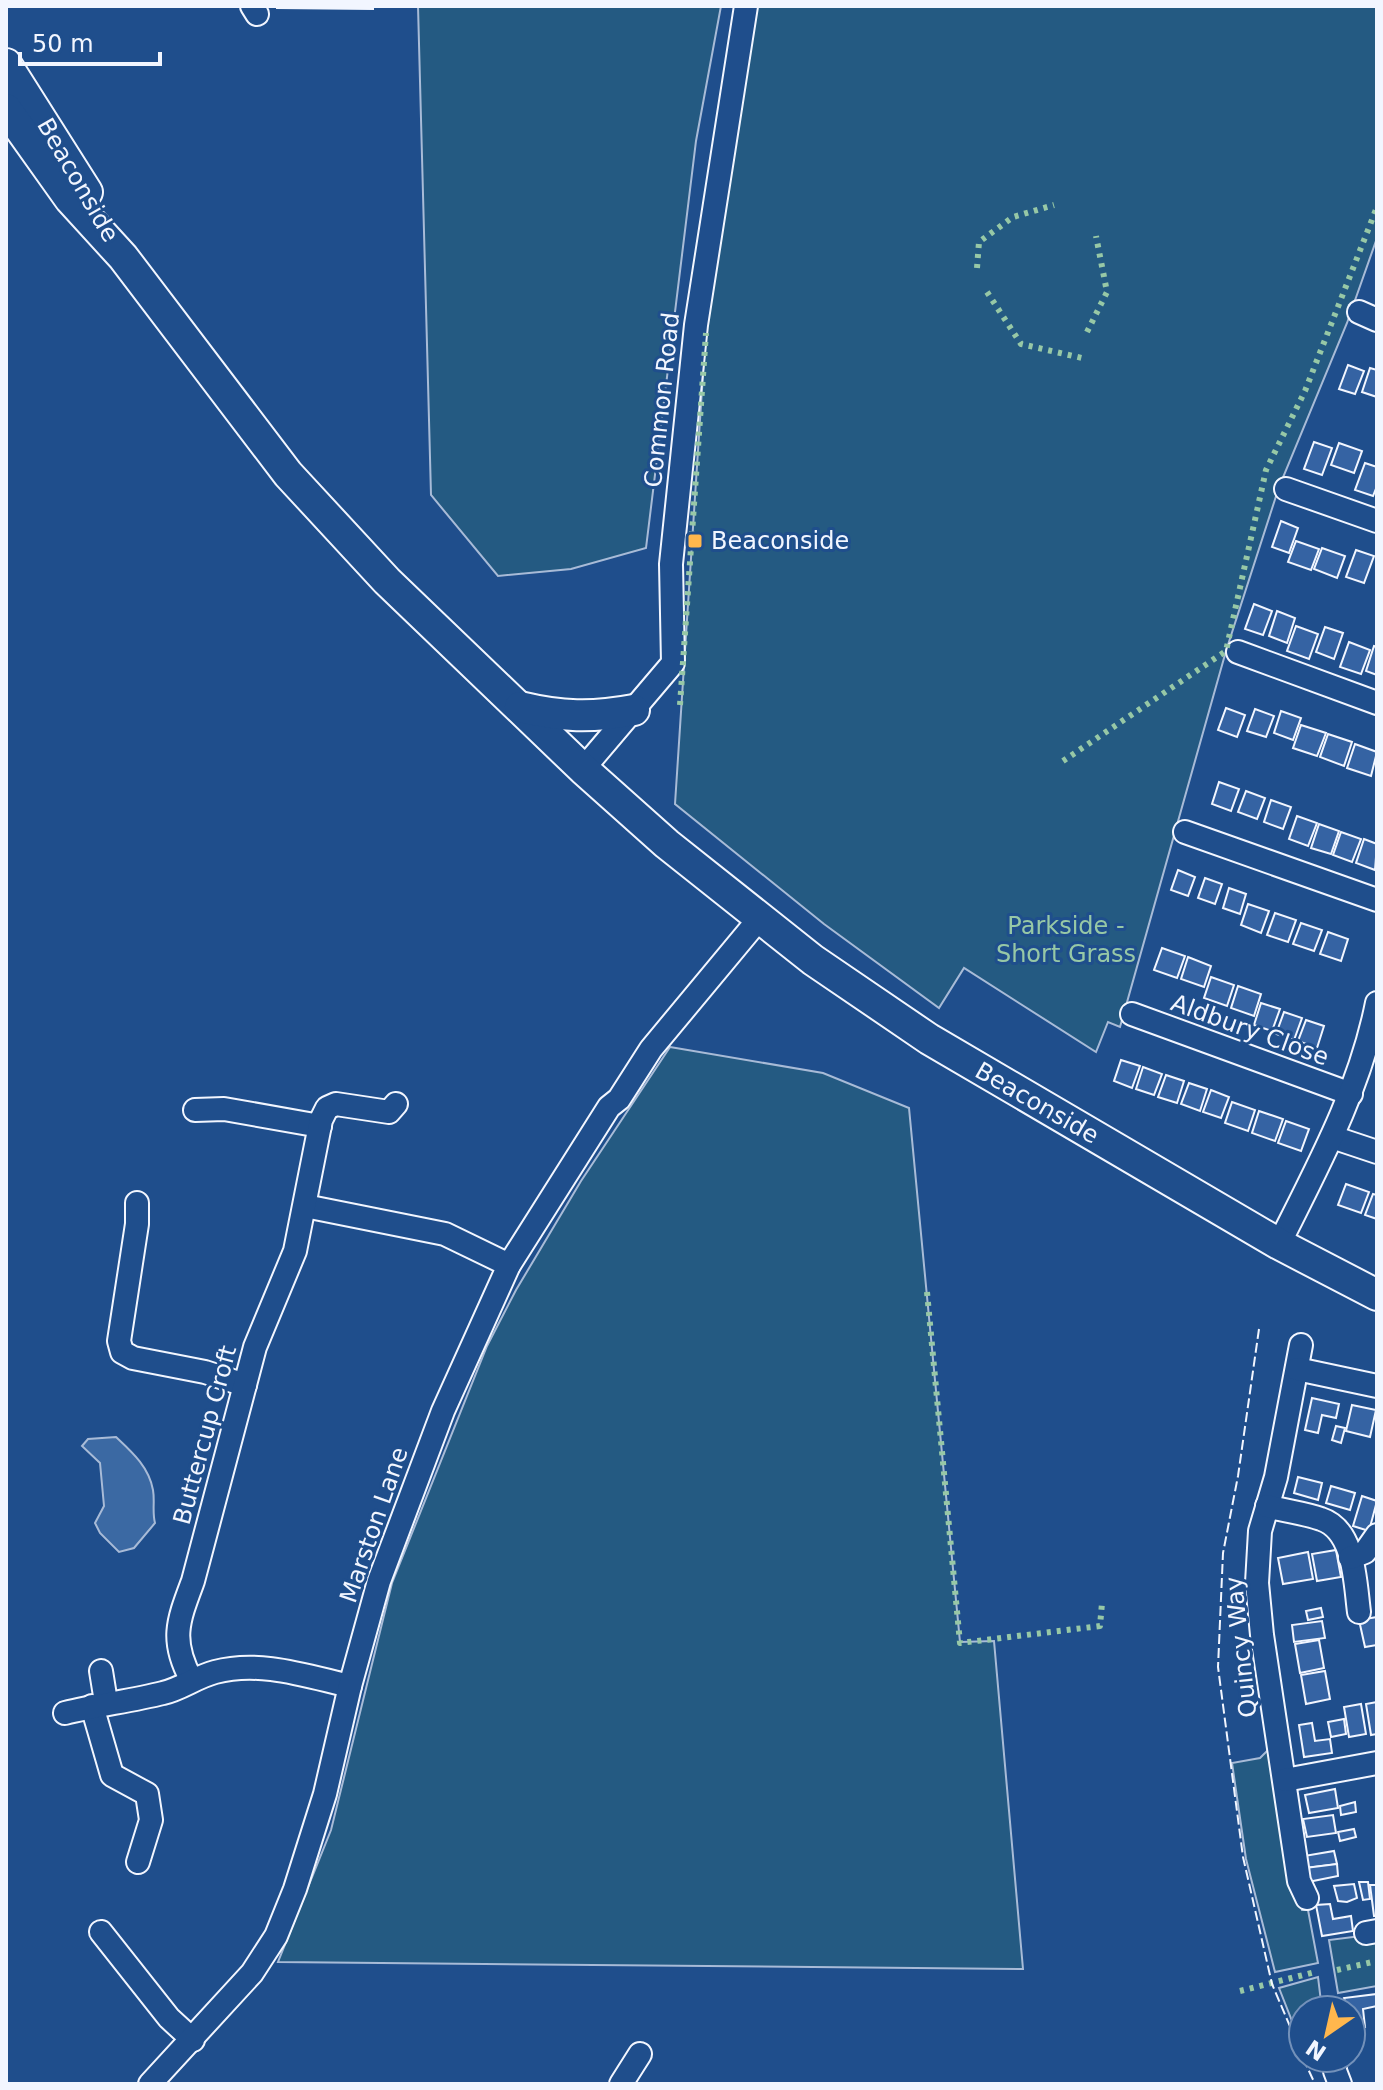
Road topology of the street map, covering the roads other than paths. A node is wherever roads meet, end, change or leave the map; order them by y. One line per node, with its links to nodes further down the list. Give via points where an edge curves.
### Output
1 (746, 6): 10 (street, Common Road, via 696,325 671,564 673,663)
2 (6, 64): 4 (highway, Beaconside)
3 (6, 109): 4 (highway, Beaconside, via 70,199)
4 (123, 257): 9 (highway, Beaconside, via 288,474 387,581)
5 (1286, 489): 6 (street)
6 (1377, 521)
7 (1238, 652): 8 (street)
8 (1377, 703)
9 (518, 707): 10 (highway, via 582,717); 11 (highway, Beaconside)
10 (634, 710): 11 (street, Common Road)
11 (583, 769): 14 (highway, Beaconside)
12 (1185, 832): 13 (street)
13 (1377, 900)
14 (759, 919): 25 (highway, Beaconside, via 929,1039); 26 (street, Marston Lane, via 609,1107)
15 (1377, 1003): 17 (street)
16 (1132, 1014): 17 (street, Aldbury Close)
17 (1351, 1094): 21 (street)
18 (396, 1104): 20 (street, via 389,1112 336,1104 327,1108)
19 (195, 1110): 20 (street)
20 (320, 1123): 24 (street, Buttercup Croft)
21 (1332, 1137): 22 (street); 25 (street)
22 (1377, 1152)
23 (137, 1203): 30 (street, via 119,1341 122,1352)
24 (305, 1206): 26 (street, via 445,1234); 30 (street, Buttercup Croft, via 295,1251 264,1321)
25 (1279, 1244): 27 (highway, Beaconside)
26 (509, 1265): 40 (street, Marston Lane, via 428,1451 379,1581)
27 (1377, 1295)
28 (1301, 1345): 29 (street, Quincy Way)
29 (1297, 1369): 31 (street); 32 (street, Quincy Way)
30 (245, 1385): 39 (street, Buttercup Croft, via 181,1613 179,1658)
31 (1377, 1386)
32 (1267, 1506): 35 (street, via 1337,1527); 44 (street, Quincy Way, via 1257,1583)
33 (1377, 1535): 35 (street)
34 (1377, 1562): 35 (street)
35 (1352, 1567): 36 (street); 37 (street)
36 (1377, 1584)
37 (1359, 1612)
38 (101, 1671): 41 (street)
39 (191, 1679): 40 (street, via 257,1668); 41 (street, via 166,1693)
40 (350, 1686): 48 (street, Marston Lane, via 325,1794 276,1936 252,1973)
41 (99, 1704): 42 (street); 45 (street, via 112,1775 147,1794 151,1820)
42 (65, 1713)
43 (1377, 1763): 44 (street)
44 (1285, 1780): 46 (street, Quincy Way, via 1299,1881)
45 (138, 1862)
46 (1307, 1898)
47 (101, 1932): 48 (street, via 169,2018)
48 (193, 2040): 50 (street, Marston Lane)
49 (640, 2054): 51 (street)
50 (150, 2084)
51 (621, 2084)

